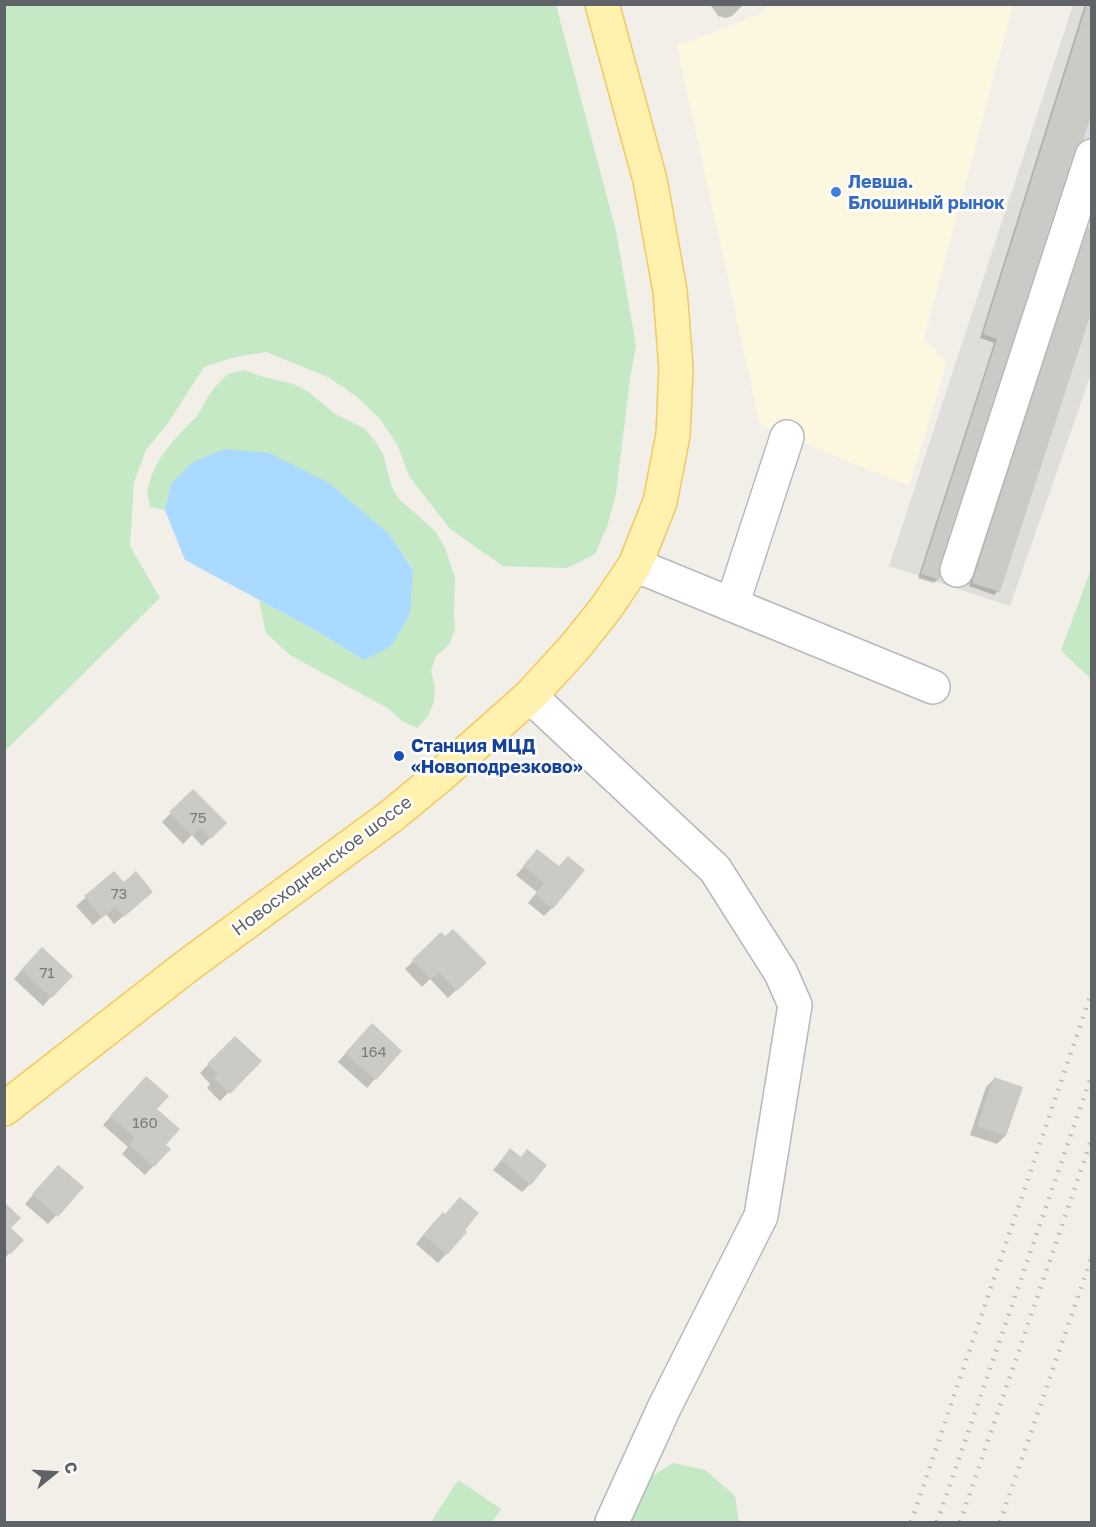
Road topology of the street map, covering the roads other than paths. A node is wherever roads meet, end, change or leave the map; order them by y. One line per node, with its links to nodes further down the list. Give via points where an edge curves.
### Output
1 (602, 4): 4 (main road, Новосходненское шоссе, via 650,180 670,291 676,368 673,435 660,502)
2 (1092, 156): 5 (lane)
3 (787, 436): 6 (lane)
4 (635, 565): 6 (lane); 8 (main road, Новосходненское шоссе, via 574,648)
5 (957, 570)
6 (732, 605): 7 (lane)
7 (933, 687)
8 (530, 696): 9 (main road, Новосходненское шоссе, via 390,817 187,966); 10 (lane, via 715,869 781,973 795,1005 761,1216 664,1408)
9 (4, 1109)
10 (612, 1522)

